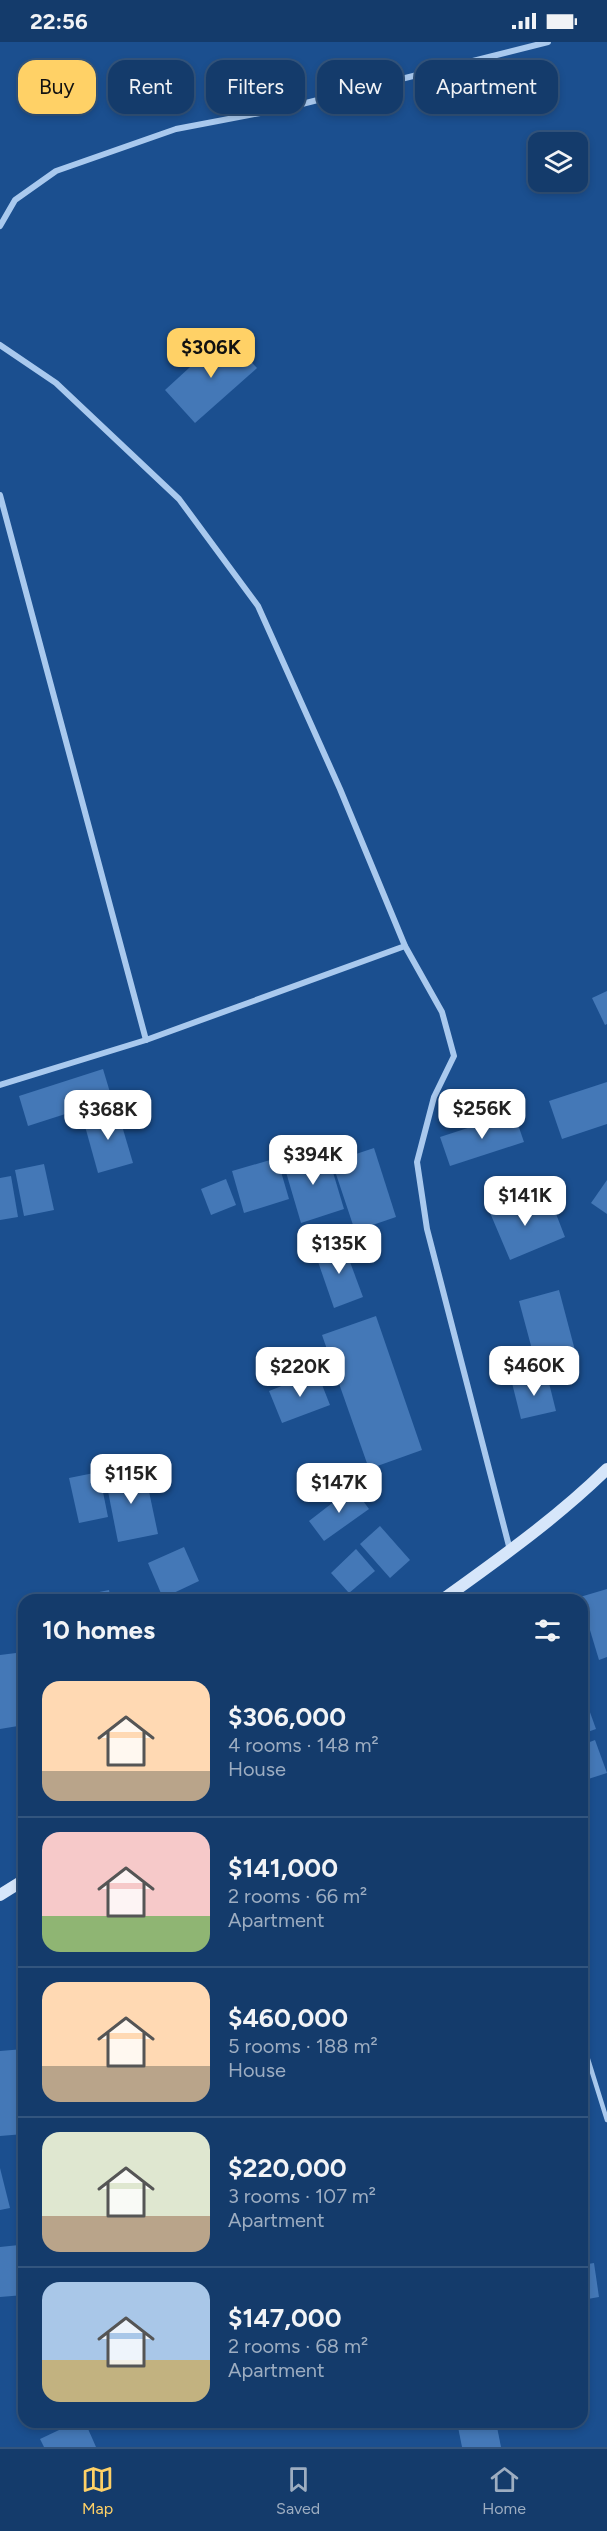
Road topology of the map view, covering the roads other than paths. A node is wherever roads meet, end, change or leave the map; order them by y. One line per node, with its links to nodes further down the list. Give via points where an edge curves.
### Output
1 (548, 42): 2 (street, via 286,108 176,129 56,171 15,200)
2 (0, 226)
3 (0, 345): 5 (street, via 56,383 179,499 258,606)
4 (0, 495): 6 (street)
5 (405, 946): 6 (street); 9 (street, via 442,1012 454,1056 434,1097 417,1162 427,1229)
6 (146, 1040): 7 (street)
7 (0, 1085)
8 (607, 1469): 9 (main road)
9 (510, 1551): 10 (main road)
10 (450, 1594)
11 (18, 1884): 12 (main road)
12 (0, 1895)
13 (588, 2059): 14 (lane)
14 (607, 2120)

